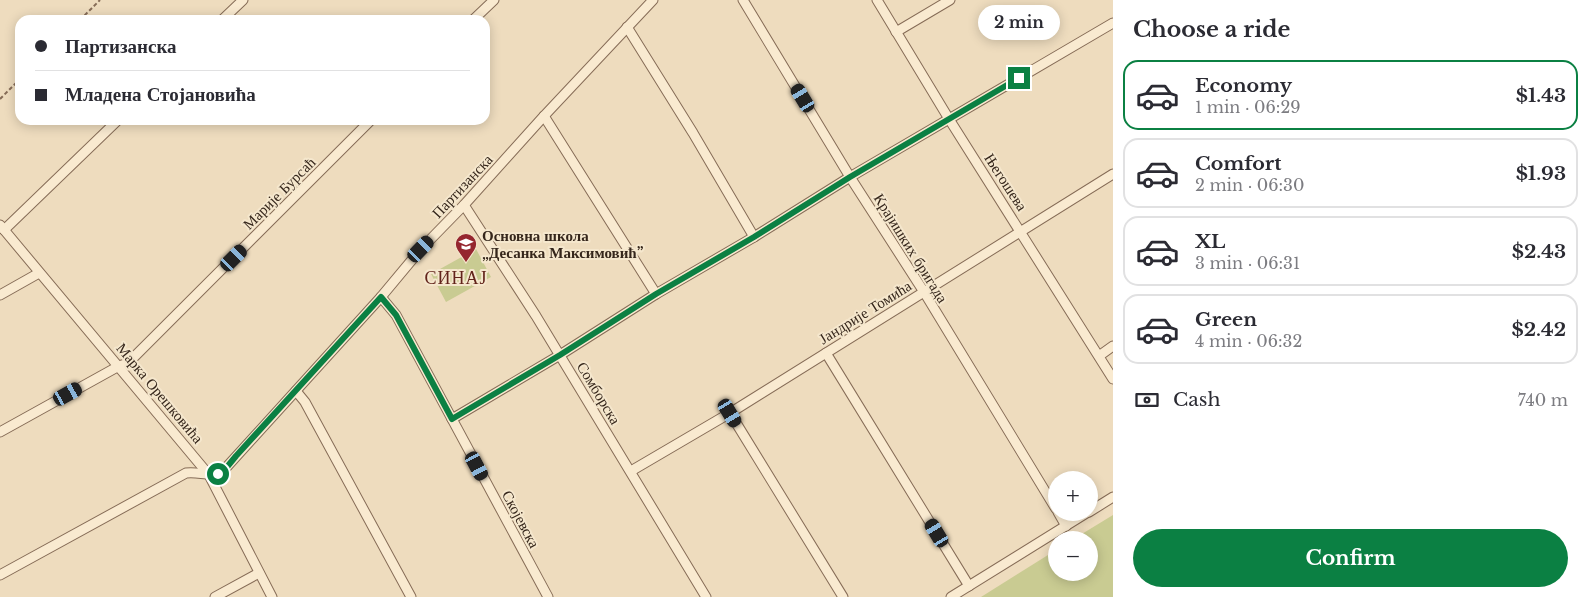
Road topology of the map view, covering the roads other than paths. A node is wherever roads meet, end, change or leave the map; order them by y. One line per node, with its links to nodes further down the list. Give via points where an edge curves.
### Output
1 (243, 0): 7 (street)
2 (494, 0): 8 (street)
3 (653, 0): 10 (street, Партизанска)
4 (744, 0): 17 (street, Крајишких бригада)
5 (877, 0): 11 (street, Његошева)
6 (950, 0): 11 (street)
7 (227, 15)
8 (478, 15)
9 (1113, 23): 13 (street)
10 (627, 27): 12 (street, Партизанска); 21 (street)
11 (896, 32): 13 (street, Његошева)
12 (544, 116): 18 (street, Партизанска); 24 (street)
13 (949, 119): 17 (street); 20 (street, Његошева)
14 (113, 125): 19 (street)
15 (366, 125): 31 (street, Марије Бурсаћ, via 138,355)
16 (1113, 174): 20 (street, Јандрије Томића)
17 (850, 177): 21 (street); 23 (street, Крајишких бригада)
18 (464, 205): 26 (street, Партизанска); 29 (street, Сомборска)
19 (2, 227): 22 (street, Марка Орешковића)
20 (1022, 232): 23 (street, Јандрије Томића); 30 (street, Његошева)
21 (754, 237): 24 (street)
22 (39, 273): 25 (street); 31 (street, Марка Орешковића)
23 (924, 292): 28 (street, Јандрије Томића); 39 (street, Крајишких бригада)
24 (656, 294): 29 (street)
25 (0, 295)
26 (381, 297): 33 (street, Партизанска); 35 (street, Скојевска, via 396,315)
27 (1113, 346): 30 (street)
28 (826, 353): 34 (street, Јандрије Томића); 47 (street)
29 (560, 355): 35 (street); 37 (street, Сомборска)
30 (1099, 356): 32 (street, Његошева)
31 (119, 366): 36 (street, Марије Бурсаћ); 38 (street, Марка Орешковића)
32 (1113, 379)
33 (296, 391): 38 (street, Партизанска, via 227,467 218,474); 50 (street)
34 (730, 413): 37 (street, Јандрије Томића); 53 (street)
35 (452, 419): 51 (street, Скојевска)
36 (0, 432)
37 (631, 471): 52 (street, Сомборска)
38 (209, 474): 45 (street, Марка Орешковића); 46 (street, via 186,473)
39 (1048, 496)
40 (1113, 497): 41 (street)
41 (1098, 506)
42 (1063, 521): 44 (street, Крајишких бригада)
43 (1074, 521): 44 (street)
44 (1066, 526): 47 (street)
45 (259, 573): 48 (street); 49 (street, Марка Орешковића)
46 (0, 575)
47 (969, 586): 54 (street)
48 (216, 597)
49 (272, 597)
50 (411, 597)
51 (548, 597)
52 (706, 597)
53 (843, 597)
54 (951, 597)

